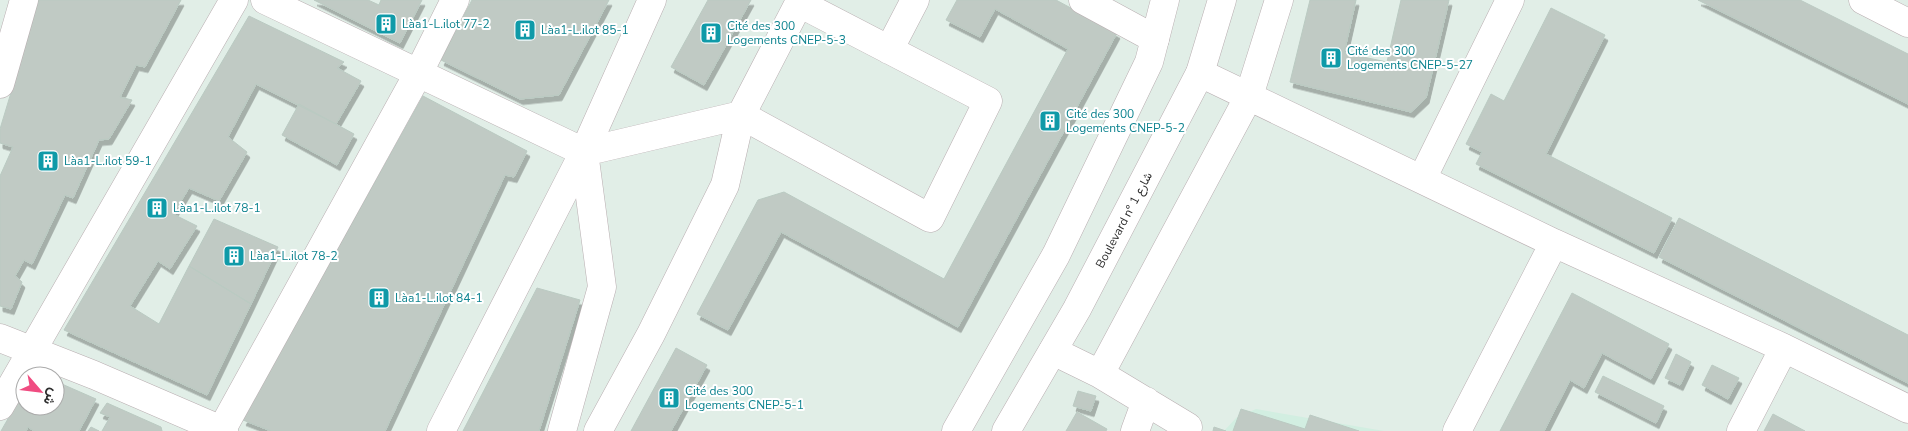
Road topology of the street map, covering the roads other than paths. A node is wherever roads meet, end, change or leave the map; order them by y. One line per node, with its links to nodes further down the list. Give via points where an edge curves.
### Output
1 (24, 0): 18 (street)
2 (234, 0): 27 (street)
3 (265, 0): 17 (street)
4 (455, 0): 17 (street)
5 (652, 0): 21 (street)
6 (915, 0): 15 (street)
7 (1083, 0): 14 (street)
8 (1165, 0): 14 (street)
9 (1222, 0): 16 (street, Boulevard n° شارع 1)
10 (1279, 0): 19 (street)
11 (1510, 0): 22 (street)
12 (1862, 0): 13 (street)
13 (1908, 23)
14 (1155, 39): 36 (street, via 1149,62 1056,255)
15 (889, 50): 20 (street, via 799,3); 20 (street, via 988,101 930,218)
16 (1200, 73): 19 (street); 26 (street, Boulevard n° شارع 1)
17 (418, 74): 21 (street); 32 (street)
18 (0, 84)
19 (1249, 96): 22 (street); 28 (street)
20 (741, 115): 21 (street); 35 (street, via 725,185 651,334)
21 (584, 152): 33 (street); 34 (street, via 602,287)
22 (1422, 179): 23 (street)
23 (1554, 243): 25 (street); 40 (street)
24 (0, 338): 27 (street)
25 (1784, 348): 31 (street); 41 (street)
26 (1053, 351): 28 (street); 37 (street, Boulevard n° شارع 1)
27 (33, 352): 30 (street); 32 (street)
28 (1100, 374): 29 (street)
29 (1146, 401): 38 (street); 39 (street, via 1188,427)
30 (0, 406)
31 (1908, 409)
32 (222, 431)
33 (441, 431)
34 (562, 431)
35 (598, 431)
36 (956, 431)
37 (1006, 431)
38 (1135, 431)
39 (1187, 431)
40 (1457, 431)
41 (1741, 431)

